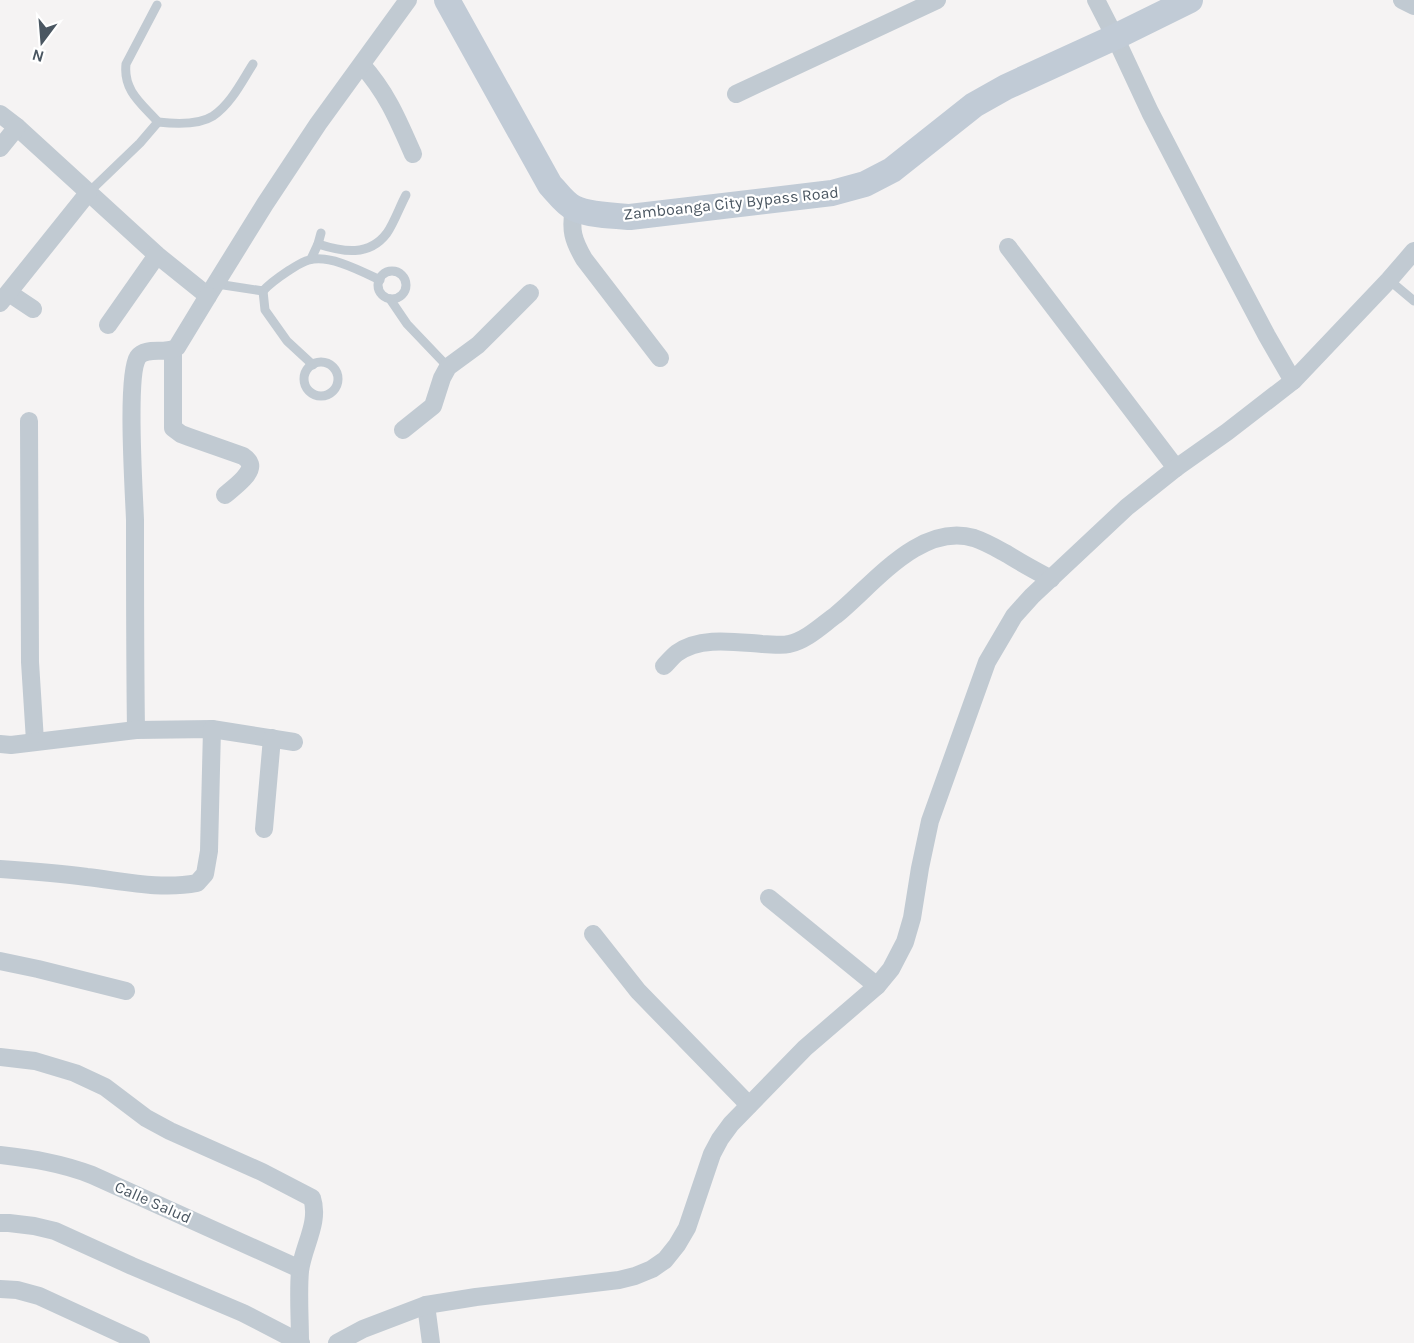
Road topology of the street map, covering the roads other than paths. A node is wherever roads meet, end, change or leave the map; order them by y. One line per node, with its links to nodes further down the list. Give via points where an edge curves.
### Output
1 (408, 0): 11 (street)
2 (447, 0): 20 (main road, via 550,185)
3 (936, 0): 12 (street)
4 (1096, 0): 9 (street)
5 (1190, 0): 9 (main road, Zamboanga City Bypass Road)
6 (1402, 0): 8 (street)
7 (157, 5): 14 (lane, via 125,73 132,93)
8 (1414, 6)
9 (1115, 37): 20 (main road, Zamboanga City Bypass Road, via 982,101 892,170 865,184 832,193 630,217); 41 (street, via 1150,112)
10 (254, 64): 14 (lane, via 212,116 191,123)
11 (362, 65): 17 (street, via 392,107); 29 (street, via 318,124)
12 (736, 94)
13 (0, 114): 15 (street)
14 (159, 122): 18 (lane)
15 (17, 127): 16 (street); 18 (street)
16 (0, 148)
17 (413, 154)
18 (88, 193): 25 (street); 32 (street)
19 (406, 195): 22 (lane, via 387,233 373,245 361,251)
20 (574, 208): 38 (street, via 572,232 584,260)
21 (321, 233): 22 (lane)
22 (318, 244): 26 (lane)
23 (1008, 248): 44 (street)
24 (1414, 250): 28 (street)
25 (157, 255): 29 (street); 36 (street)
26 (311, 259): 27 (lane, via 354,267); 30 (lane, via 275,279)
27 (380, 280): 33 (lane, via 380,291); 33 (lane, via 391,271 404,276 403,295)
28 (1389, 280): 34 (lane); 41 (street)
29 (212, 290): 30 (lane); 37 (street)
30 (263, 291): 39 (lane, via 265,310 287,341)
31 (530, 293): 40 (street, via 478,345)
32 (4, 298): 35 (street)
33 (390, 299): 40 (lane, via 407,324)
34 (1414, 300)
35 (33, 309)
36 (108, 325)
37 (173, 350): 45 (street, via 173,428 243,456 249,462 248,474); 49 (street, via 139,355 133,384)
38 (660, 358)
39 (313, 365)
40 (448, 367): 43 (street, via 434,406)
41 (1293, 381): 44 (street)
42 (29, 421): 51 (street, via 30,662)
43 (403, 430)
44 (1176, 468): 46 (street, via 1127,507)
45 (225, 495)
46 (1051, 579): 47 (street, via 986,543 956,536 937,538 912,550 800,640 789,644 698,644 677,653); 59 (street, via 1014,616 987,662 930,821 905,942)
47 (664, 666)
48 (212, 729): 49 (street); 50 (street); 55 (street, via 209,852 205,874 197,884 156,886)
49 (136, 730): 51 (street)
50 (272, 738): 52 (street); 54 (street)
51 (35, 741): 53 (street)
52 (294, 742)
53 (0, 744)
54 (264, 829)
55 (0, 869)
56 (769, 898): 59 (street)
57 (593, 934): 62 (street, via 638,991)
58 (0, 961): 60 (street)
59 (877, 986): 62 (street, via 805,1048)
60 (126, 991)
61 (0, 1057): 65 (street, via 35,1061 75,1073 105,1087 170,1131 312,1197 315,1208)
62 (749, 1105): 67 (street, via 711,1154 687,1228 665,1260 652,1269 618,1280)
63 (0, 1155): 65 (street, Calle Salud, via 38,1159 92,1174)
64 (0, 1223): 68 (street, via 55,1231)
65 (300, 1269): 68 (street)
66 (0, 1289): 69 (street, via 39,1296)
67 (426, 1305): 70 (street); 71 (street)
68 (300, 1342)
69 (141, 1343)
70 (336, 1343)
71 (431, 1343)

